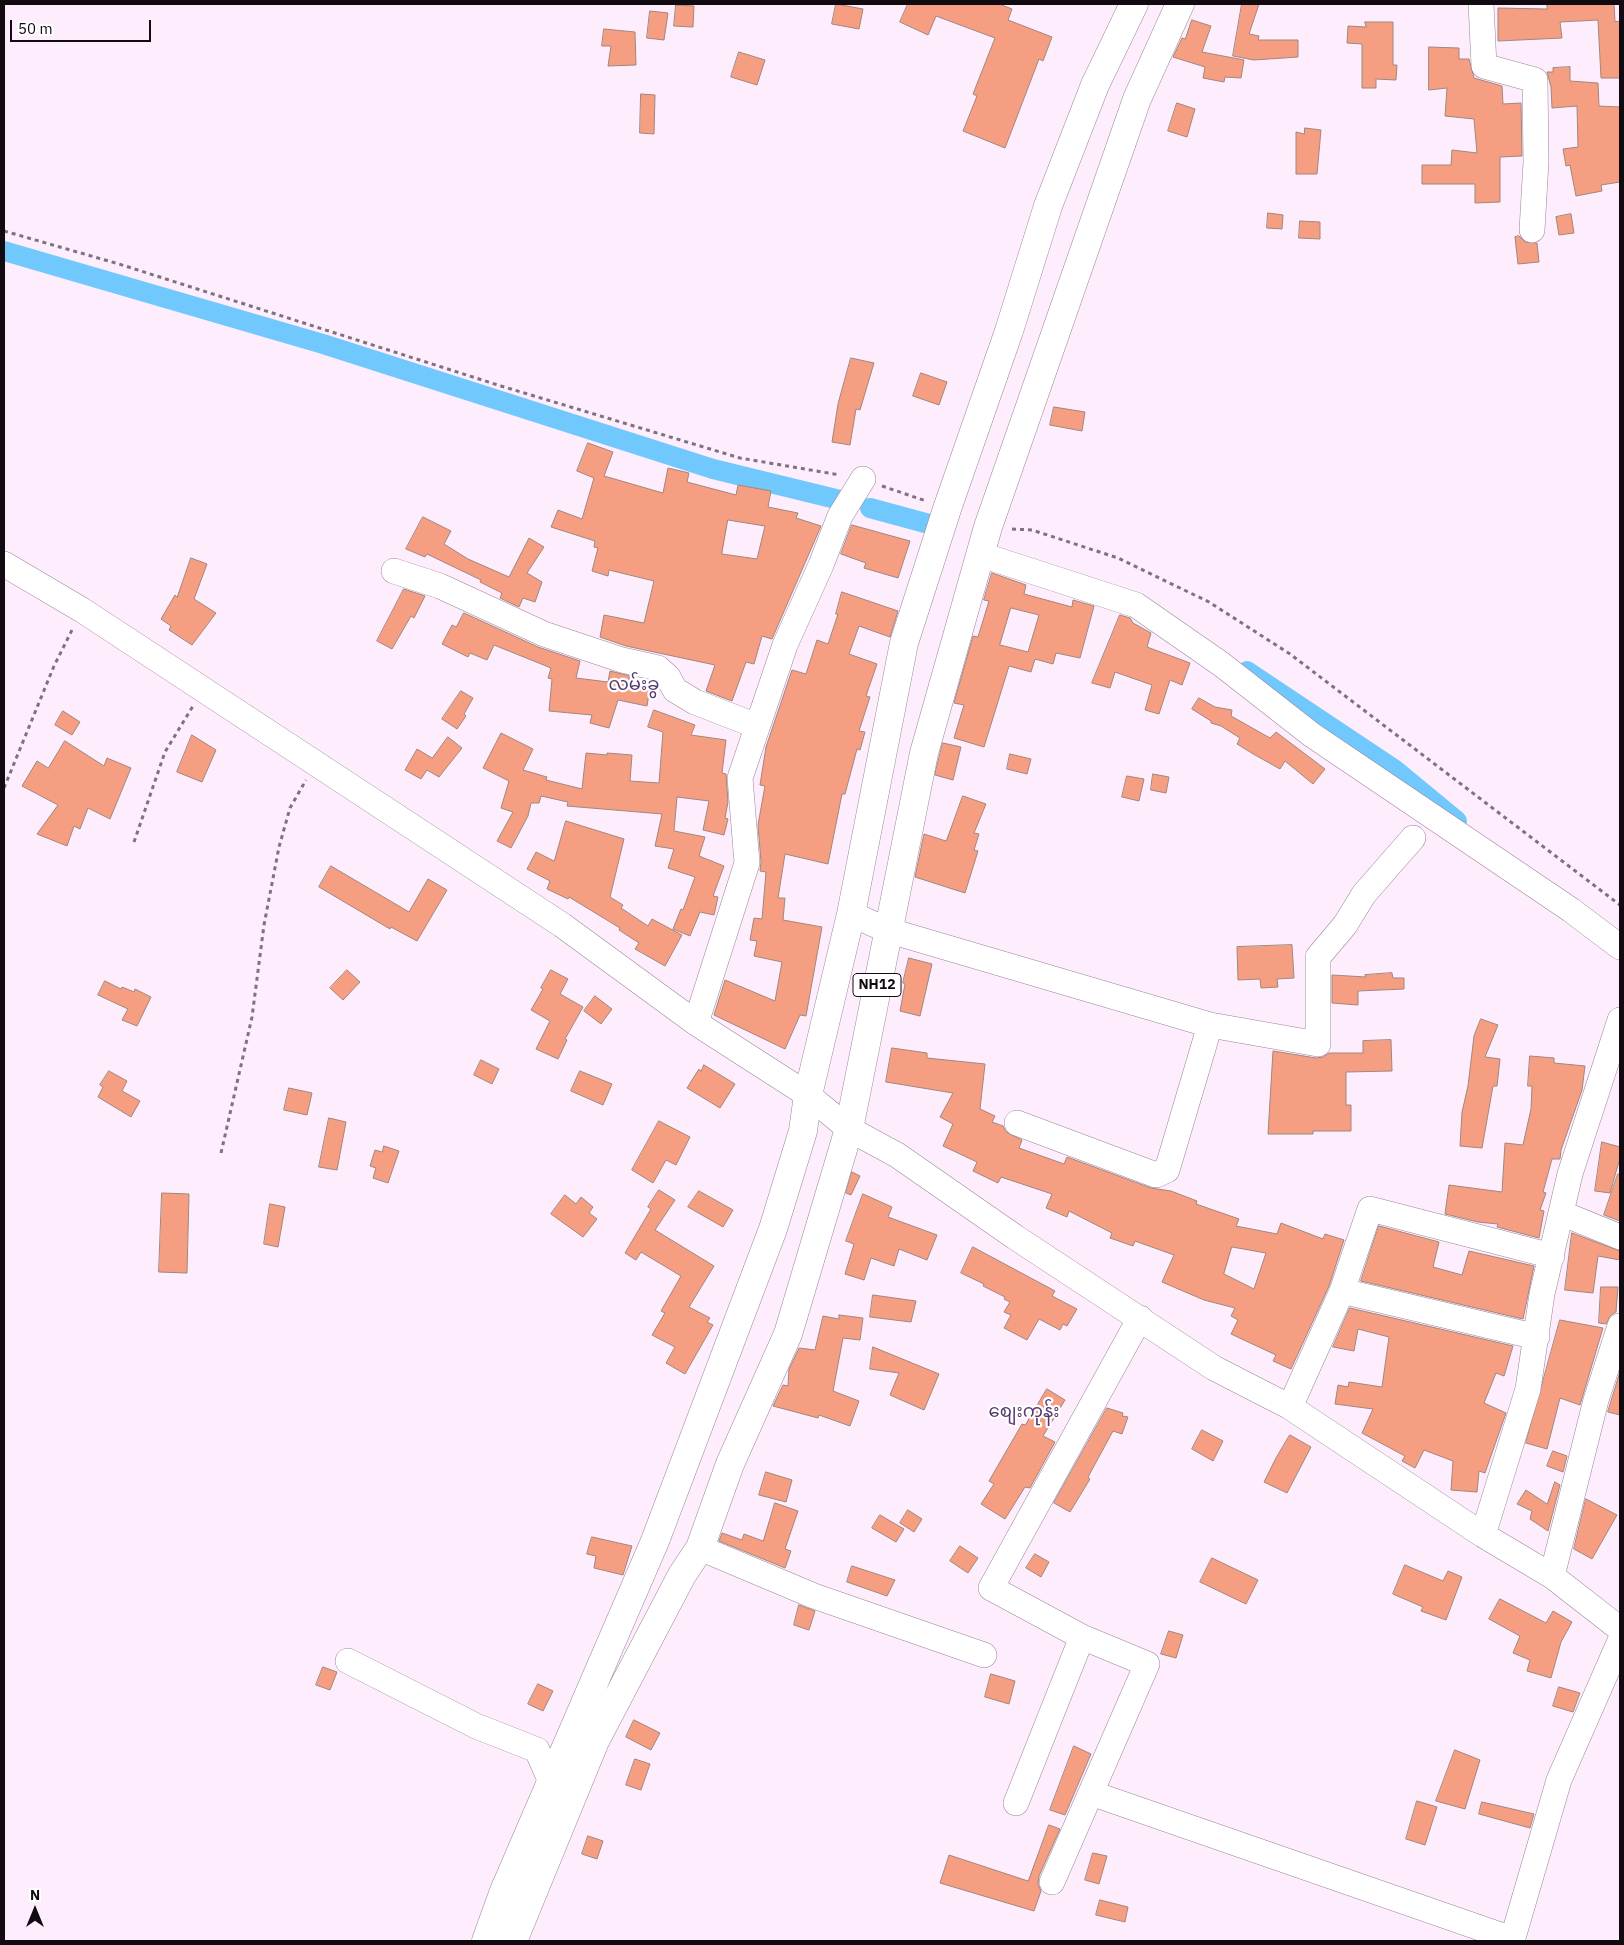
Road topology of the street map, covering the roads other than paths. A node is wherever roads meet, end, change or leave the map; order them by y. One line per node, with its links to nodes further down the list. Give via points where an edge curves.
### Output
1 (1134, 4): 11 (highway, NH12, via 1095,85 1048,206 904,643)
2 (1180, 4): 6 (highway, NH12, via 1137,99)
3 (1481, 4): 4 (street, via 1484,66 1535,80 1536,162)
4 (1532, 230)
5 (863, 479): 9 (street, via 840,516 784,645)
6 (978, 562): 12 (highway, NH12, via 924,753); 13 (street, via 988,556 1136,604 1312,734 1571,910)
7 (4, 564): 15 (street, via 82,610 562,925)
8 (394, 571): 9 (street, via 440,586 544,634 622,660 658,668 675,690 695,702)
9 (757, 726): 15 (street, via 740,778 747,863)
10 (1413, 838): 16 (street, via 1364,894 1345,925 1318,957 1318,1044)
11 (851, 914): 12 (street); 17 (highway, NH12)
12 (887, 930): 16 (street); 19 (highway, NH12)
13 (1620, 947)
14 (1620, 1020): 20 (street, via 1570,1174)
15 (696, 1023): 17 (street)
16 (1210, 1025): 18 (street, via 1167,1170 1156,1175)
17 (808, 1095): 19 (street); 36 (highway, NH12, via 803,1131 773,1228 655,1541)
18 (1017, 1123)
19 (848, 1129): 24 (street, via 897,1155); 29 (highway, NH12, via 788,1334 730,1464)
20 (1561, 1213): 21 (street); 22 (street)
21 (1620, 1237)
22 (1552, 1256): 23 (street, via 1370,1209); 26 (street, via 1542,1294)
23 (1342, 1291): 26 (street); 27 (street)
24 (1140, 1318): 27 (street, via 1214,1368); 32 (street, via 991,1588)
25 (1620, 1326): 30 (street, via 1596,1400)
26 (1537, 1337): 28 (street, via 1528,1389)
27 (1290, 1407): 28 (street)
28 (1483, 1535): 30 (street)
29 (700, 1548): 34 (street, via 814,1596); 42 (highway, NH12, via 682,1575 595,1740)
30 (1552, 1576): 31 (street)
31 (1620, 1629)
32 (1082, 1637): 37 (street, via 1147,1664); 38 (street)
33 (1620, 1641): 40 (street, via 1559,1780)
34 (984, 1655)
35 (348, 1661): 36 (street, via 476,1726 537,1750)
36 (551, 1782): 41 (highway, NH12)
37 (1091, 1793): 39 (street); 40 (street)
38 (1016, 1803)
39 (1052, 1882)
40 (1512, 1940)
41 (486, 1941)
42 (512, 1941)

